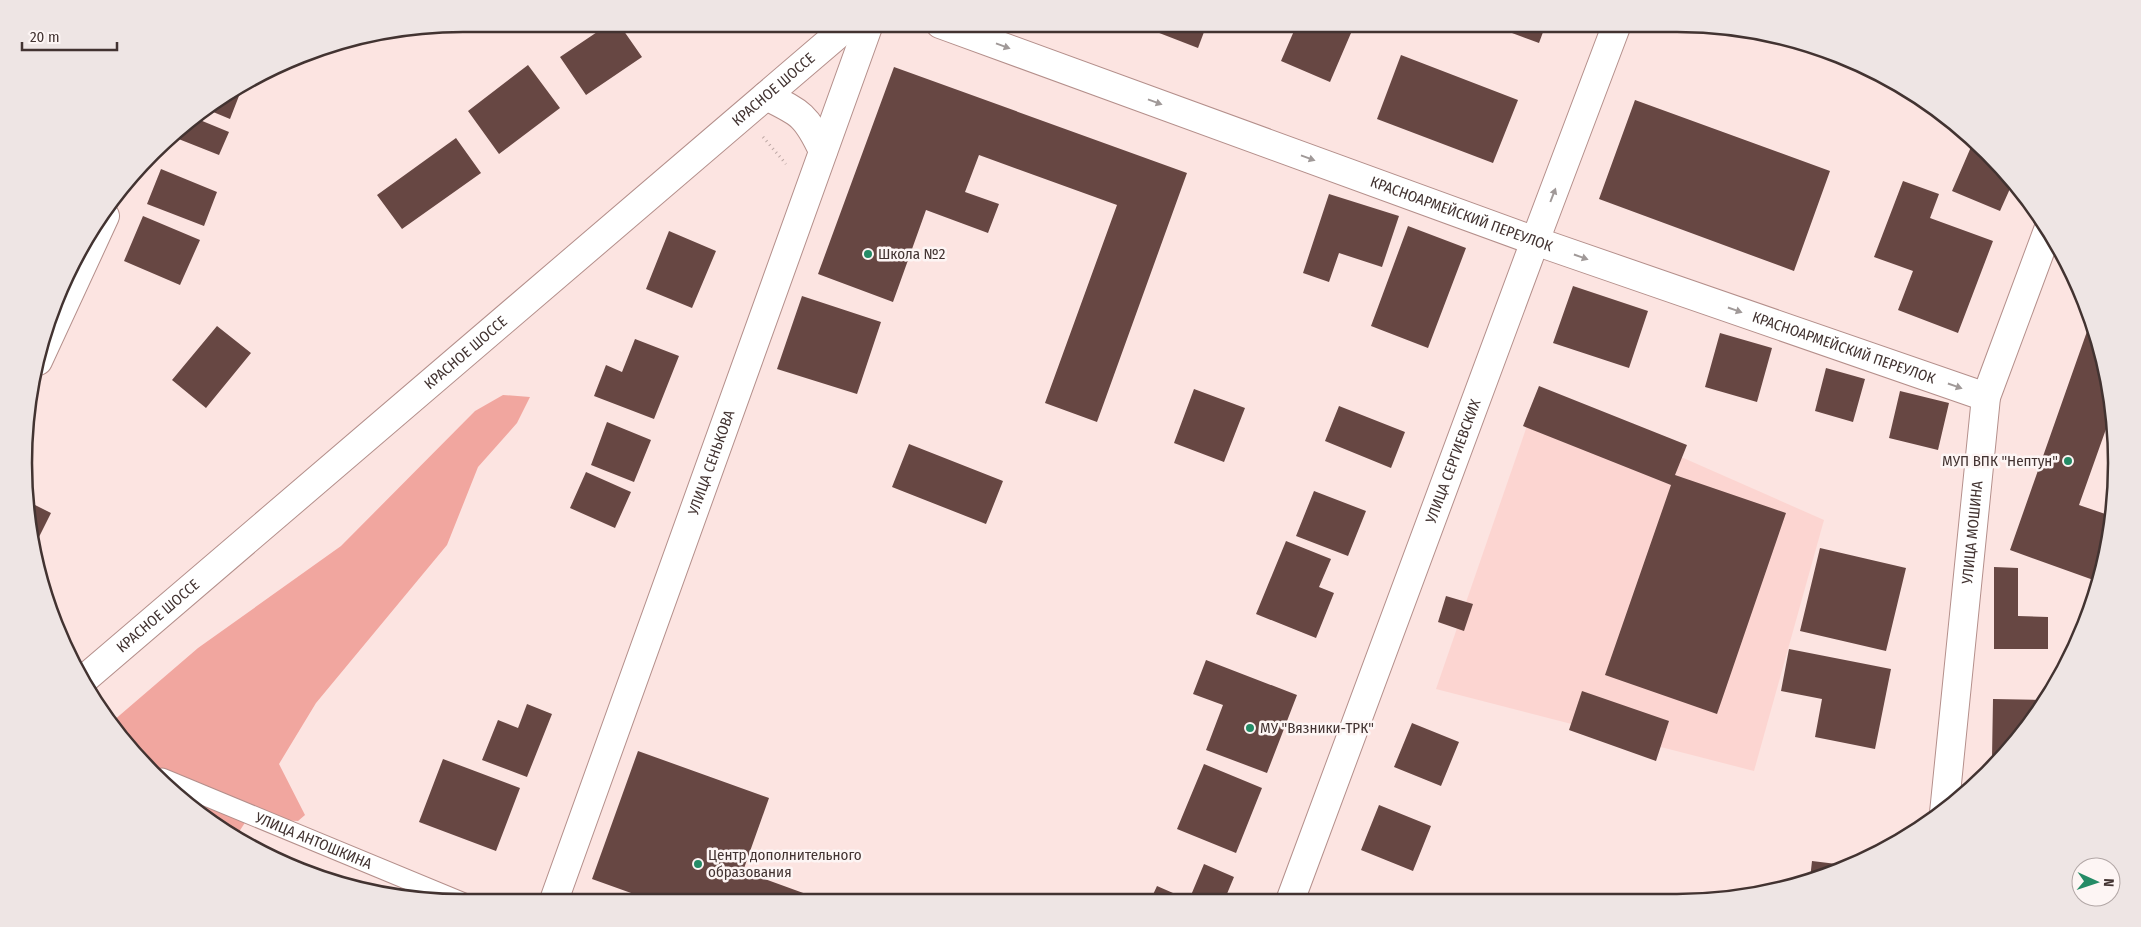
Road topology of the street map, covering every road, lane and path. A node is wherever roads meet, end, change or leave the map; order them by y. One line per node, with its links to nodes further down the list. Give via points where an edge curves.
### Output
1 (841, 32): 5 (street, КРАСНОЕ ШОССЕ)
2 (866, 32): 6 (street, УЛИЦА СЕНЬКОВА)
3 (962, 32): 8 (street, КРАСНОАРМЕЙСКИЙ ПЕРЕУЛОК, one-way to 8)
4 (1614, 32): 8 (street, УЛИЦА СЕРГИЕВСКИХ, one-way to 4)
5 (766, 96): 6 (street, via 796,110 811,126); 12 (street, КРАСНОЕ ШОССЕ)
6 (823, 151): 16 (street, УЛИЦА СЕНЬКОВА)
7 (2045, 238): 11 (street, УЛИЦА МОШИНА)
8 (1535, 241): 11 (street, КРАСНОАРМЕЙСКИЙ ПЕРЕУЛОК, one-way to 11); 17 (street, УЛИЦА СЕРГИЕВСКИХ)
9 (91, 247): 10 (street)
10 (57, 320)
11 (1986, 397): 14 (street, УЛИЦА МОШИНА)
12 (88, 675)
13 (174, 783): 15 (lane, УЛИЦА АНТОШКИНА)
14 (1945, 801)
15 (442, 894)
16 (556, 894)
17 (1293, 894)

